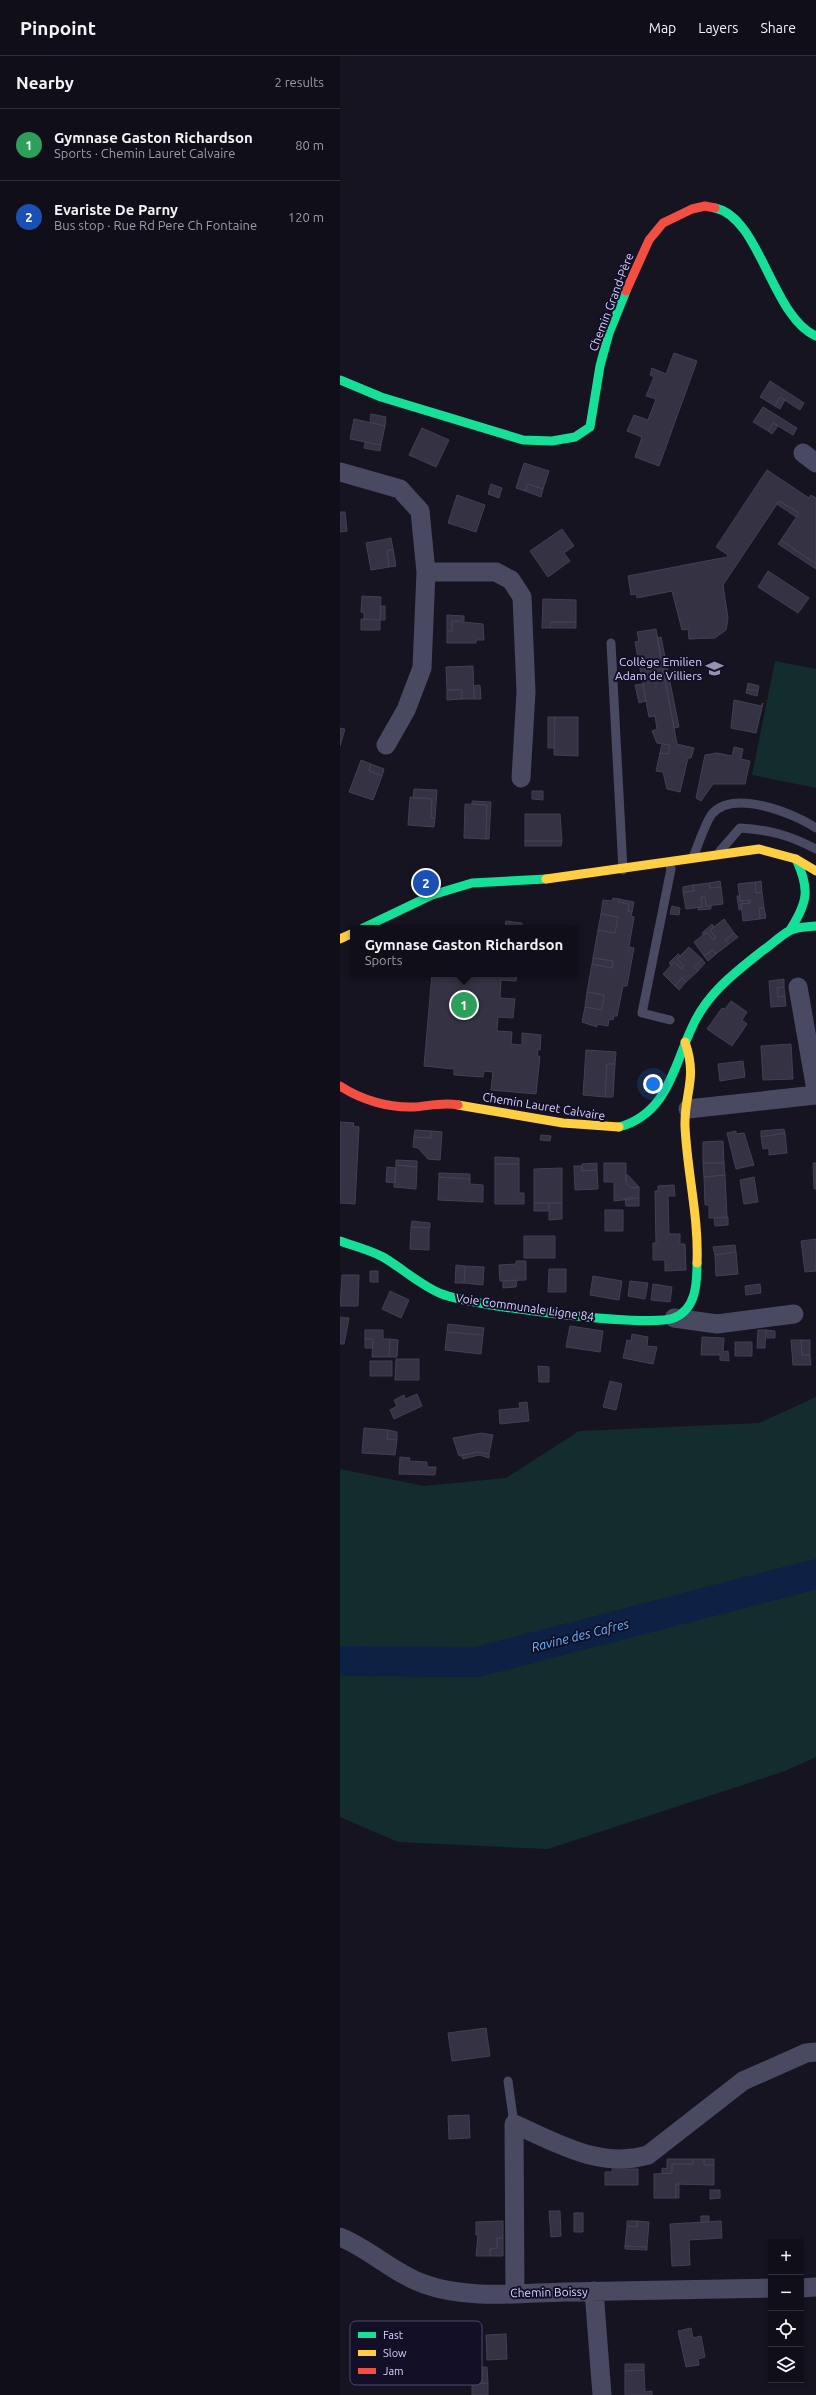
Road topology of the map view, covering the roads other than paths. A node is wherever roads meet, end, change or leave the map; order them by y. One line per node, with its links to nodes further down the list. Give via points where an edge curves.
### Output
1 (816, 336): 2 (street, Chemin Grand-Père, via 809,334 794,318 737,219 720,209 705,206 663,223 649,240 609,333 600,366 590,428 575,437 552,441 523,440 381,397)
2 (340, 380)
3 (340, 472): 4 (street, via 400,489 420,511)
4 (426, 572): 6 (street, via 422,668 406,710); 7 (street, via 496,572 511,580 522,597 526,692)
5 (611, 643): 14 (lane)
6 (386, 745)
7 (521, 778)
8 (816, 828): 12 (lane, via 779,809 753,804 726,805 712,814)
9 (816, 849): 10 (lane, via 796,838 770,830 740,828)
10 (717, 856): 11 (street, via 759,849); 12 (street)
11 (796, 859): 15 (street); 18 (street, via 808,891 803,911)
12 (691, 860): 13 (street)
13 (669, 863): 14 (street); 22 (lane, via 671,869 642,1013)
14 (623, 870): 17 (street, via 561,878 472,883 432,895)
15 (816, 871)
16 (814, 923): 18 (street, Chemin Lauret Calvaire)
17 (369, 925)
18 (790, 930): 23 (street, Chemin Lauret Calvaire, via 724,981 707,1000)
19 (350, 934): 20 (street)
20 (340, 939)
21 (798, 987): 26 (street)
22 (670, 1020)
23 (685, 1042): 28 (street, Chemin Lauret Calvaire, via 665,1093 650,1110 633,1123 615,1128 563,1123 454,1104 412,1107); 29 (street, via 691,1059)
24 (340, 1086): 28 (street, Chemin Lauret Calvaire)
25 (370, 1087): 28 (lane)
26 (816, 1090)
27 (816, 1095): 29 (street)
28 (367, 1100)
29 (688, 1109): 32 (street, via 686,1125 698,1239 697,1274 694,1296 684,1312)
30 (340, 1241): 32 (street, Voie Communale Ligne 84, via 381,1256 442,1294 493,1305 620,1320 656,1322)
31 (794, 1314): 32 (street, Voie Communale Ligne 84, via 718,1324)
32 (674, 1318)
33 (816, 2052): 35 (street, via 806,2053 744,2081 648,2155 630,2160 590,2157)
34 (508, 2080): 35 (lane)
35 (514, 2124): 41 (street)
36 (340, 2237): 41 (street, Chemin Boissy, via 352,2241 400,2274 424,2284 451,2291)
37 (816, 2287): 39 (street)
38 (768, 2288): 40 (street, Chemin Boissy)
39 (804, 2288)
40 (594, 2292): 41 (street, Chemin Boissy); 42 (street)
41 (515, 2293)
42 (602, 2395)

